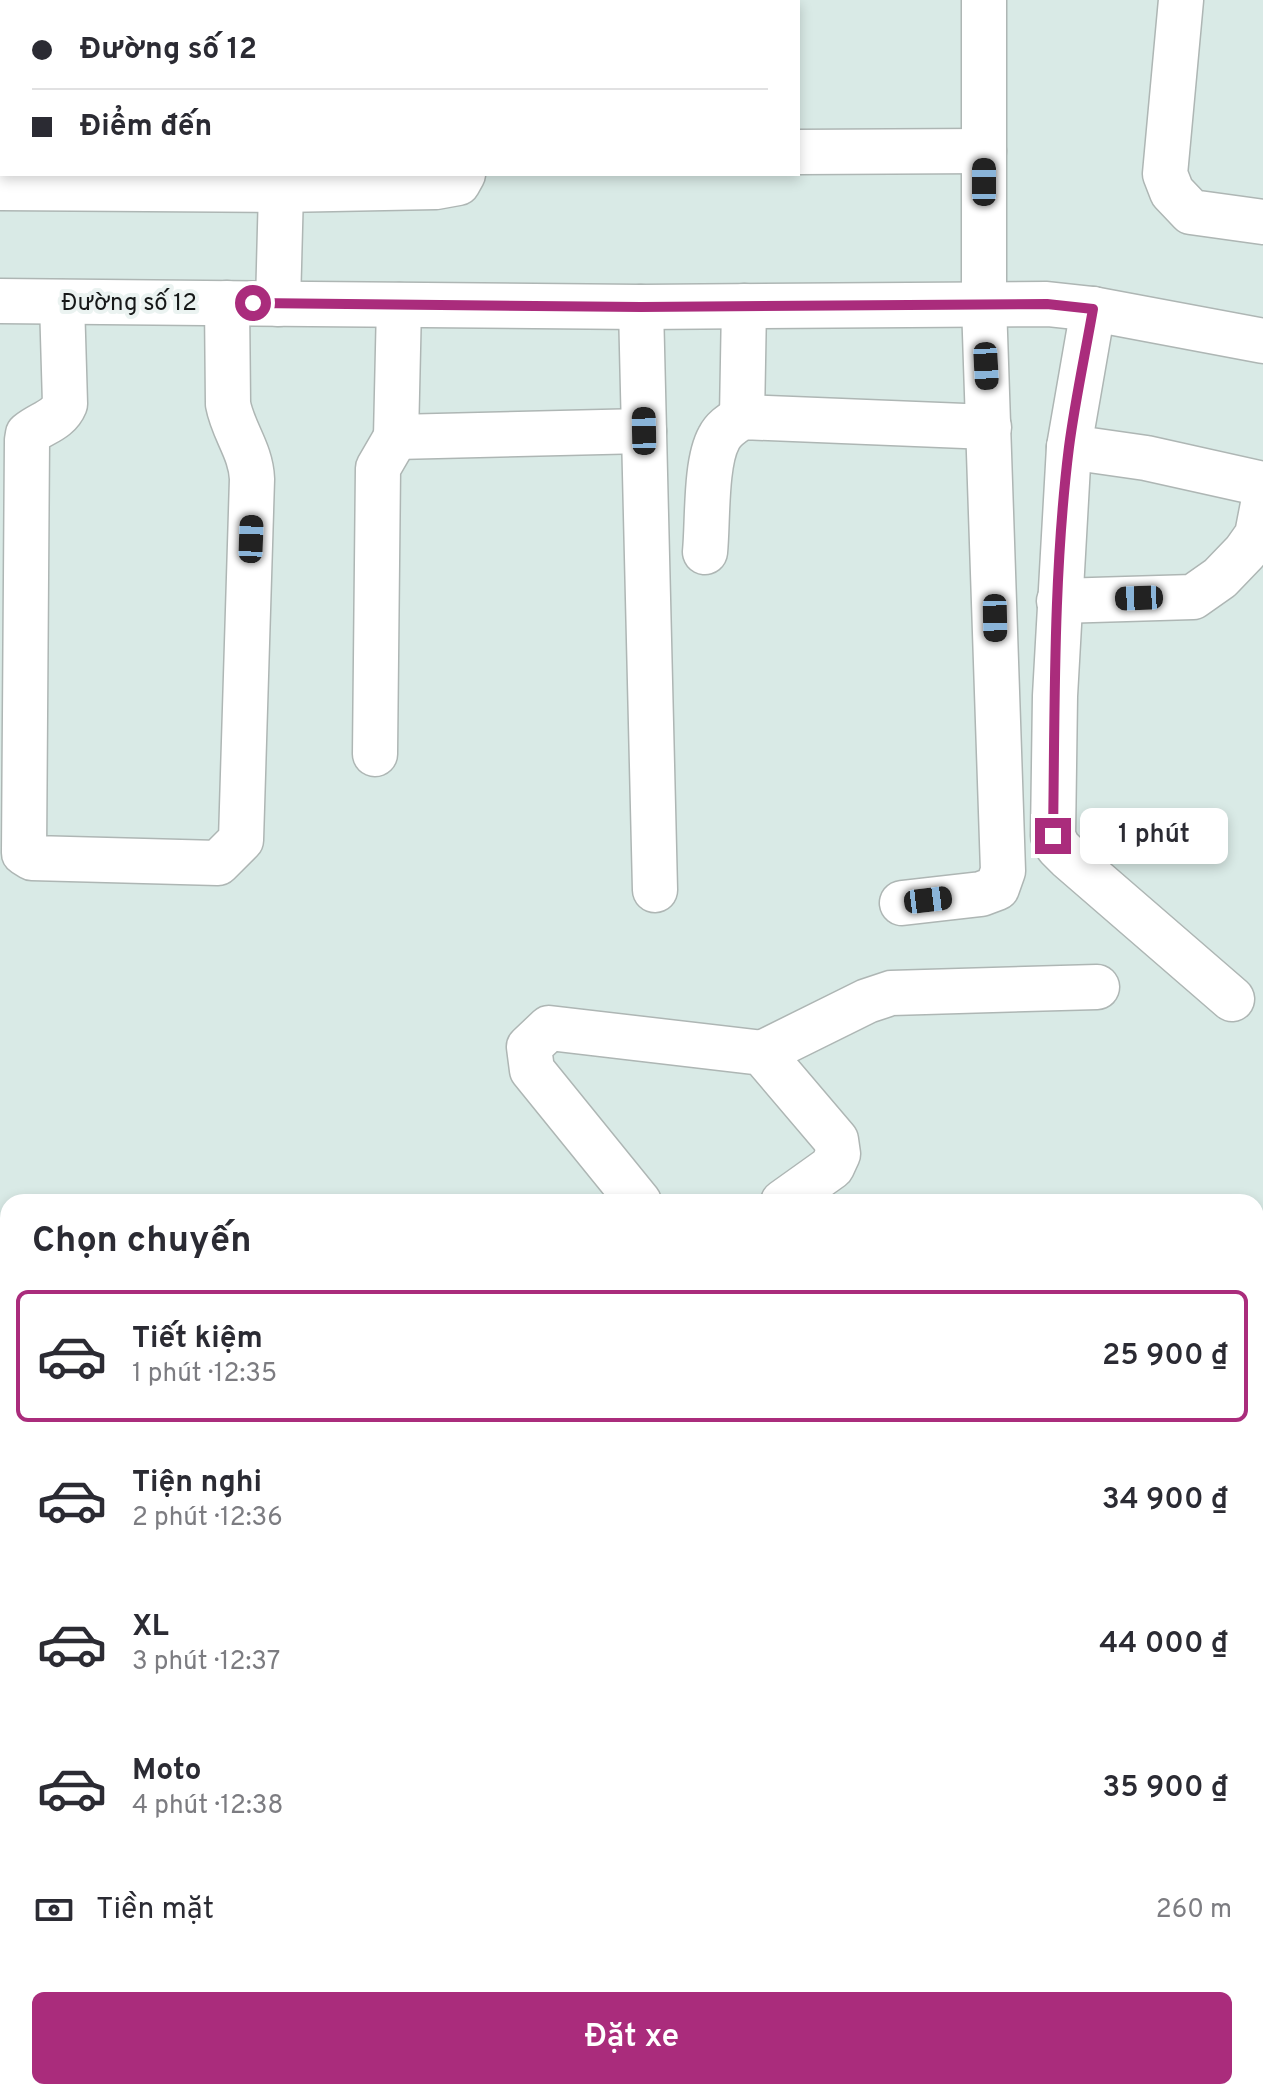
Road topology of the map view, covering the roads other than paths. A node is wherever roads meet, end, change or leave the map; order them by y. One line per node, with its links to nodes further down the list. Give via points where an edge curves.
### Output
1 (984, 0): 3 (street)
2 (1181, 0): 8 (street, via 1165,174 1172,192 1191,212)
3 (984, 151): 4 (street); 13 (street)
4 (800, 152)
5 (462, 176): 7 (street, via 458,183 436,187)
6 (0, 188): 7 (street)
7 (281, 190): 12 (street)
8 (1263, 222)
9 (0, 301): 10 (street, Đường số 12)
10 (62, 302): 11 (street, Đường số 12); 11 (street, via 65,404 61,414 34,429 27,440 24,853 32,858 218,863 241,840 252,479 249,456 228,404)
11 (227, 303): 12 (street, Đường số 12)
12 (278, 304): 14 (street, Đường số 12)
13 (984, 304): 15 (street, Đường số 12); 17 (street, Đường số 12); 20 (street)
14 (399, 305): 16 (street, Đường số 12); 22 (street)
15 (744, 306): 16 (street, Đường số 12); 19 (street)
16 (641, 307): 21 (street)
17 (1093, 309): 18 (street, Đường số 12); 23 (street)
18 (1263, 341)
19 (742, 417): 20 (street); 26 (street, via 727,427 712,459)
20 (989, 427): 30 (street, via 1003,871 997,888 981,894)
21 (644, 431): 22 (street); 29 (street)
22 (396, 437): 28 (street, via 378,468)
23 (1069, 447): 24 (street); 27 (street)
24 (1263, 484)
25 (1263, 504): 27 (street, via 1257,535 1245,552 1193,597)
26 (705, 552)
27 (1059, 601): 32 (street, via 1053,836 1058,847)
28 (375, 754)
29 (655, 890)
30 (902, 903)
31 (1097, 987): 33 (street, via 891,993)
32 (1232, 999)
33 (762, 1053): 34 (street, via 549,1028 529,1047 532,1070); 35 (street, via 836,1140 838,1154 832,1167)
34 (633, 1194)
35 (794, 1194)

